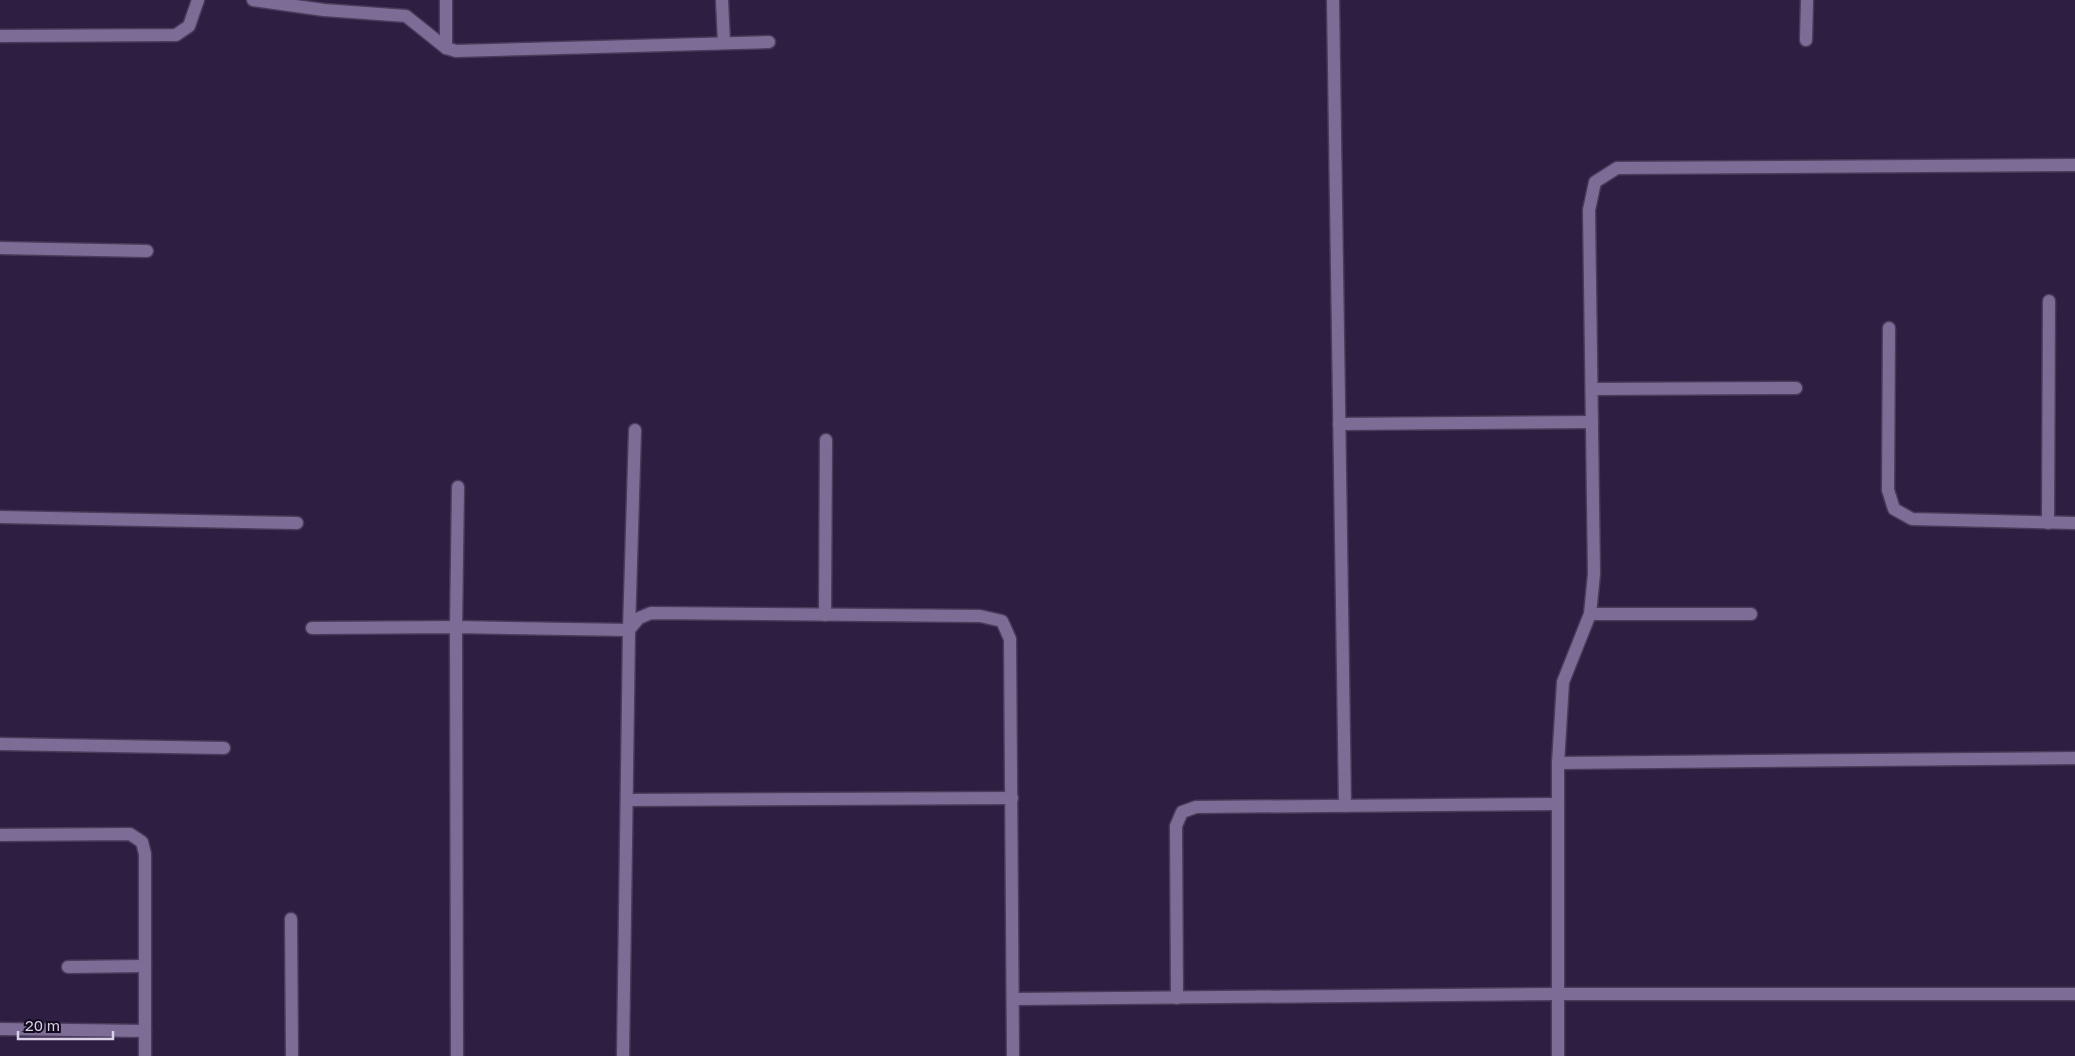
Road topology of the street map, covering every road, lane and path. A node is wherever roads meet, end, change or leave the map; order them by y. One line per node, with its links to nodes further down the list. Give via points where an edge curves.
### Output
1 (198, 0): 7 (street, via 189,26 176,35)
2 (253, 0): 11 (street, via 324,10 406,16)
3 (446, 0): 11 (street)
4 (722, 0): 10 (street)
5 (1333, 0): 20 (street)
6 (1807, 0): 8 (street)
7 (0, 36)
8 (1806, 40)
9 (769, 42): 10 (street)
10 (724, 44): 11 (street, via 456,51)
11 (446, 48)
12 (2075, 165): 18 (street, via 1617,168 1595,182 1589,210)
13 (0, 248): 14 (street)
14 (147, 251)
15 (2049, 301): 26 (street)
16 (1890, 328): 26 (street, via 1888,490 1894,509 1912,518)
17 (1796, 388): 18 (street)
18 (1592, 389): 19 (street)
19 (1592, 422): 20 (street); 28 (street, via 1594,574)
20 (1339, 424): 41 (street)
21 (635, 430): 33 (street)
22 (826, 440): 30 (street)
23 (458, 487): 31 (street)
24 (0, 517): 25 (street)
25 (297, 523)
26 (2048, 523): 27 (street)
27 (2075, 523)
28 (1590, 614): 29 (street); 37 (street, via 1563,682)
29 (1751, 614)
30 (825, 615): 33 (street, via 651,613 639,618); 38 (street, via 980,616 1002,621 1010,639)
31 (456, 627): 32 (street); 33 (street); 54 (street)
32 (312, 628)
33 (629, 630): 39 (street)
34 (0, 744): 35 (street)
35 (224, 748)
36 (2075, 758): 37 (street)
37 (1558, 763): 40 (street)
38 (1012, 798): 39 (street); 49 (street)
39 (628, 800): 55 (street)
40 (1558, 804): 41 (street); 46 (street)
41 (1345, 806): 48 (street, via 1196,807 1182,812 1176,826)
42 (0, 835): 44 (street, via 130,834 142,842 145,854)
43 (290, 919): 53 (street)
44 (145, 966): 45 (street); 51 (street)
45 (68, 967)
46 (1557, 994): 47 (street); 48 (street); 57 (street)
47 (2075, 994)
48 (1177, 998): 49 (street)
49 (1013, 999): 56 (street)
50 (0, 1030): 51 (street)
51 (145, 1032): 52 (street)
52 (145, 1056)
53 (292, 1056)
54 (457, 1056)
55 (623, 1056)
56 (1013, 1056)
57 (1558, 1056)

